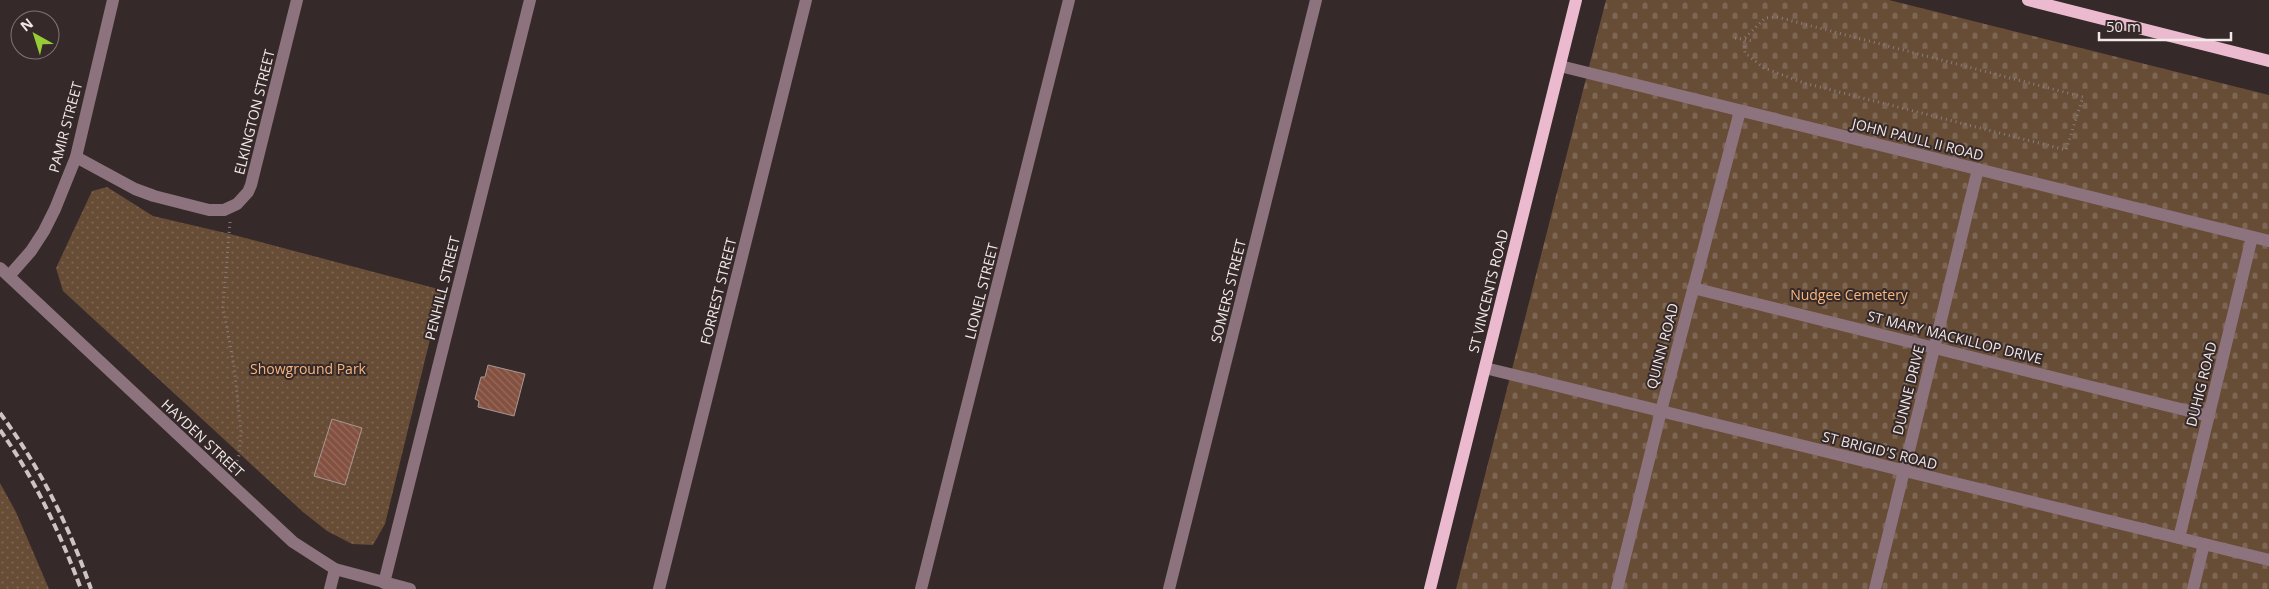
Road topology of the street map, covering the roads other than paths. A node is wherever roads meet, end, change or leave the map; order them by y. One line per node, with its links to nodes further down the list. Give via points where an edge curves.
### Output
1 (113, 0): 12 (street, PAMIR STREET)
2 (297, 0): 12 (street, ELKINGTON STREET, via 251,185 243,199 224,210 209,210 154,196)
3 (530, 0): 27 (street, PENHILL STREET)
4 (806, 0): 30 (street, FORREST STREET)
5 (1069, 0): 31 (street, LIONEL STREET)
6 (1316, 0): 32 (street, SOMERS STREET)
7 (1576, 0): 10 (main road, ST VINCENTS ROAD)
8 (2028, 0): 9 (main road)
9 (2269, 61)
10 (1560, 66): 11 (street, JOHN PAULL II ROAD); 19 (main road, ST VINCENTS ROAD)
11 (1740, 111): 13 (street, JOHN PAULL II ROAD); 17 (street, QUINN ROAD)
12 (76, 156): 16 (street, PAMIR STREET, via 44,231 31,251)
13 (1978, 169): 14 (street, JOHN PAULL II ROAD); 18 (street, DUNNE DRIVE)
14 (2252, 237): 15 (street, JOHN PAULL II ROAD); 21 (street, DUHIG ROAD)
15 (2269, 241)
16 (4, 272): 26 (street, HAYDEN STREET, via 293,542)
17 (1693, 288): 18 (street, ST MARY MACKILLOP DRIVE); 20 (street, QUINN ROAD)
18 (1934, 348): 21 (street, ST MARY MACKILLOP DRIVE); 22 (street, DUNNE DRIVE)
19 (1485, 368): 20 (street, ST BRIGID'S ROAD); 33 (main road, ST VINCENTS ROAD)
20 (1661, 411): 22 (street, ST BRIGID'S ROAD); 34 (street, QUINN ROAD)
21 (2209, 416): 23 (street, DUHIG ROAD)
22 (1904, 471): 23 (street, ST BRIGID'S ROAD); 35 (street, DUNNE DRIVE)
23 (2179, 538): 24 (street, ST BRIGID'S ROAD)
24 (2204, 544): 25 (street, ST BRIGID'S ROAD); 36 (street)
25 (2269, 560)
26 (335, 569): 27 (street, HAYDEN STREET); 28 (street)
27 (384, 583): 29 (street, HAYDEN STREET)
28 (330, 589)
29 (410, 589)
30 (659, 589)
31 (921, 589)
32 (1169, 589)
33 (1430, 589)
34 (1617, 589)
35 (1876, 589)
36 (2192, 589)

